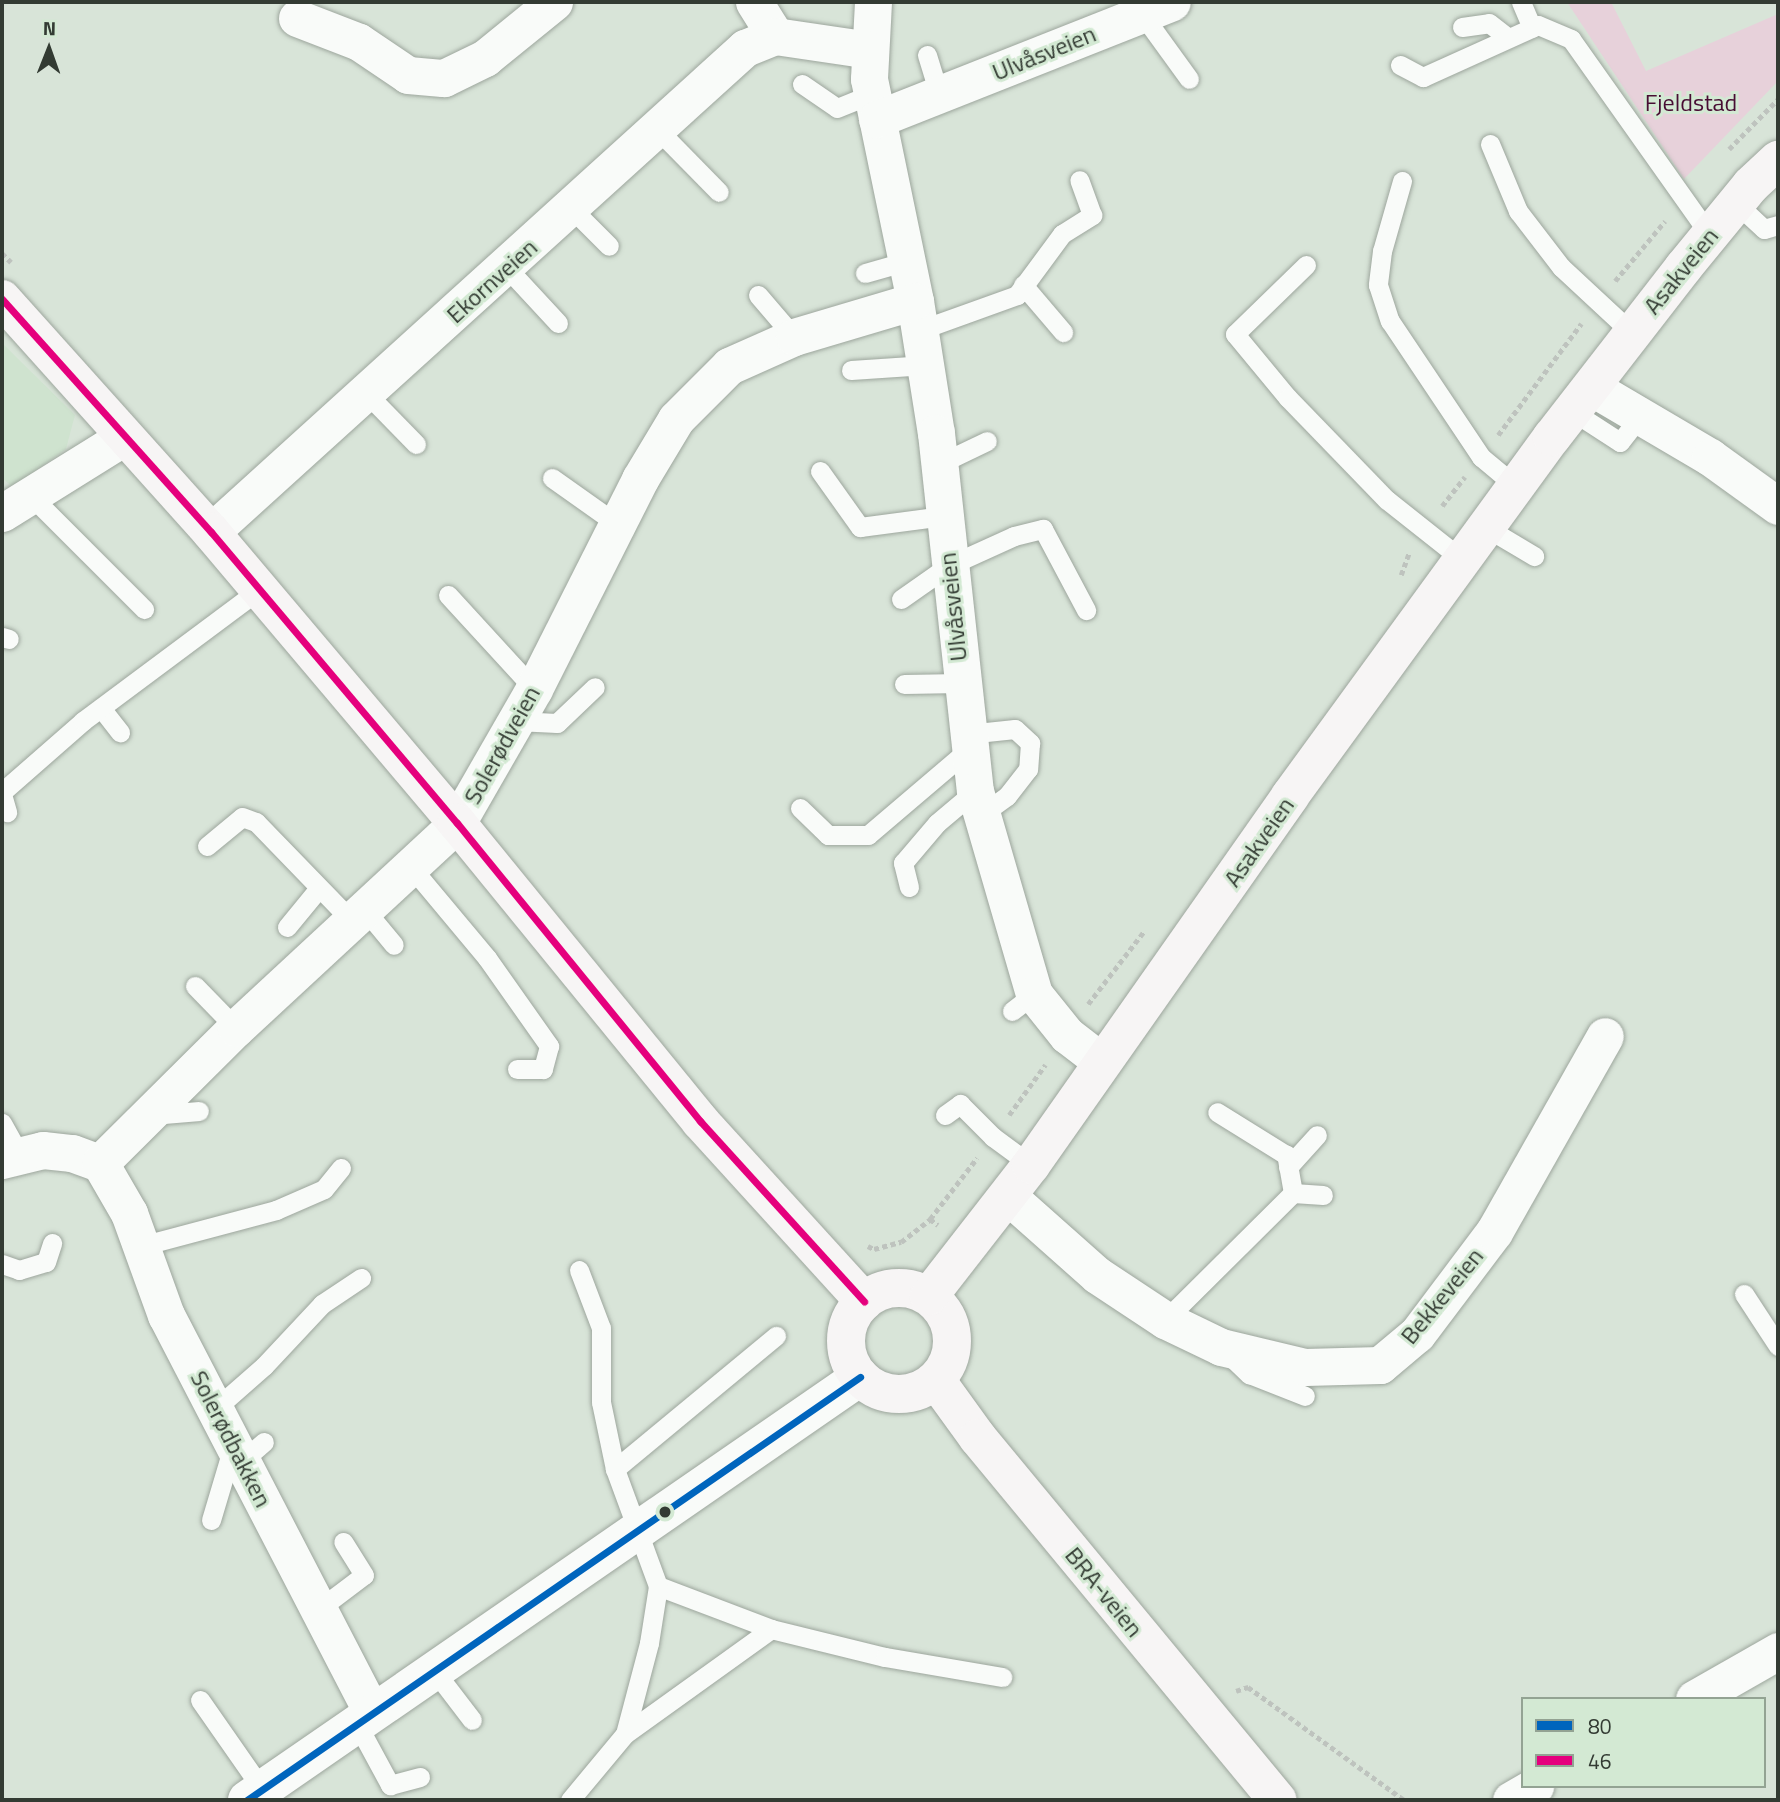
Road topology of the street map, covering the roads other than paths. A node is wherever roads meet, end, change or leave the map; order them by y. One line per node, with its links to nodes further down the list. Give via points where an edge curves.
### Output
1 (554, 2): 6 (street, via 485,58 444,78 408,75 359,42)
2 (873, 2): 10 (street, Ulvåsveien)
3 (1521, 2): 8 (lane)
4 (1151, 7): 13 (lane); 15 (street, Ulvåsveien)
5 (757, 15): 10 (street, Ekornveien); 17 (street, Ekornveien, via 745,48)
6 (297, 18)
7 (1462, 27): 9 (lane, via 1489,23)
8 (1531, 28): 9 (lane); 26 (lane, via 1538,25 1571,39)
9 (1508, 38): 12 (lane, via 1423,77)
10 (870, 50): 16 (street, Ulvåsveien)
11 (927, 55): 15 (lane)
12 (1400, 65)
13 (1189, 79)
14 (802, 84): 16 (lane, via 837,108)
15 (939, 94): 16 (street, Ulvåsveien)
16 (875, 107): 28 (street, Ulvåsveien)
17 (657, 129): 22 (lane); 24 (street, Ekornveien)
18 (1490, 144): 38 (lane, via 1518,211 1561,267)
19 (1778, 160): 23 (main road, Asakveien)
20 (1079, 180): 32 (lane, via 1092,215 1062,233)
21 (1402, 181): 49 (lane, via 1382,251 1378,285 1390,321 1481,457)
22 (719, 192)
23 (1736, 203): 25 (lane, via 1764,229); 26 (main road, Asakveien)
24 (572, 209): 27 (lane); 30 (street, Ekornveien)
25 (1778, 225)
26 (1710, 235): 38 (main road, Asakveien)
27 (609, 246)
28 (907, 261): 31 (lane); 36 (street, Ulvåsveien)
29 (1306, 265): 57 (lane, via 1235,334 1288,398 1387,499)
30 (507, 268): 35 (lane); 41 (street, Ekornveien)
31 (865, 273)
32 (1023, 285): 36 (lane, via 1017,295); 37 (lane)
33 (758, 295): 39 (lane)
34 (2, 299): 43 (main road)
35 (558, 323)
36 (920, 332): 39 (street, Solerødveien); 40 (lane); 46 (street, Ulvåsveien)
37 (1063, 332)
38 (1632, 333): 42 (main road, Asakveien)
39 (793, 337): 53 (street, Solerødveien, via 729,366 676,419)
40 (851, 370)
41 (367, 394): 45 (lane); 55 (street, Ekornveien)
42 (1581, 399): 49 (main road, Asakveien); 51 (street, via 1640,416 1710,457)
43 (124, 438): 50 (street); 55 (main road)
44 (987, 441): 46 (lane)
45 (416, 444)
46 (939, 464): 52 (street, Ulvåsveien)
47 (820, 471): 52 (lane, via 860,527)
48 (552, 478): 53 (lane)
49 (1517, 487): 54 (main road, Asakveien)
50 (16, 505): 62 (lane)
51 (1778, 506)
52 (943, 516): 58 (street, Ulvåsveien)
53 (617, 524): 67 (street, Solerødveien)
54 (1487, 528): 56 (lane); 57 (main road, Asakveien)
55 (211, 532): 59 (main road)
56 (1534, 556)
57 (1464, 561): 86 (main road, Asakveien)
58 (948, 566): 61 (lane); 63 (lane, via 1043,528); 64 (street, Ulvåsveien)
59 (260, 590): 68 (lane); 75 (main road)
60 (449, 594): 67 (lane)
61 (901, 599)
62 (144, 609)
63 (1086, 610)
64 (961, 683): 65 (lane); 71 (street, Ulvåsveien)
65 (904, 684)
66 (595, 687): 69 (lane, via 556,723)
67 (534, 689): 69 (street, Solerødveien)
68 (101, 708): 70 (lane); 72 (lane)
69 (516, 721): 75 (street, Solerødveien)
70 (120, 732)
71 (968, 741): 73 (street, Ulvåsveien); 73 (lane, via 1015,729 1030,743 1028,769 1007,796); 74 (lane, via 869,835 828,835)
72 (4, 800)
73 (978, 803): 78 (lane, via 937,823 903,863); 86 (street, Ulvåsveien, via 1023,1003)
74 (800, 808)
75 (457, 823): 77 (street, Solerødveien); 109 (main road, via 700,1121)
76 (207, 846): 79 (lane, via 242,817 256,822)
77 (411, 867): 80 (street, Solerødveien); 87 (lane, via 486,958 549,1046 543,1069)
78 (909, 887)
79 (319, 888): 80 (lane); 81 (lane)
80 (359, 916): 82 (lane); 84 (street, Solerødveien)
81 (287, 926)
82 (394, 945)
83 (195, 986): 84 (lane)
84 (236, 1028): 91 (street, Solerødveien)
85 (1605, 1036): 113 (street, Bekkeveien, via 1494,1232 1417,1334 1380,1366 1305,1367)
86 (1102, 1062): 96 (main road, Asakveien)
87 (517, 1069)
88 (199, 1111): 91 (lane)
89 (1217, 1112): 97 (lane, via 1286,1155)
90 (945, 1115): 96 (lane, via 960,1104 993,1137)
91 (147, 1116): 95 (street, Solerødveien)
92 (2, 1123): 94 (lane)
93 (1317, 1135): 97 (lane)
94 (11, 1157): 95 (street, via 53,1151)
95 (100, 1163): 103 (street, Solerødbakken, via 129,1213)
96 (1031, 1165): 101 (main road, Asakveien)
97 (1289, 1167): 99 (lane)
98 (341, 1168): 103 (lane, via 324,1189 276,1210)
99 (1293, 1193): 100 (lane); 110 (lane)
100 (1323, 1195)
101 (1008, 1196): 108 (main road, Asakveien); 110 (street, Bekkeveien, via 1097,1275)
102 (52, 1243): 104 (lane, via 46,1262 19,1270)
103 (141, 1246): 117 (street, Solerødbakken, via 166,1315)
104 (2, 1264)
105 (579, 1270): 119 (lane, via 601,1328 601,1402)
106 (361, 1278): 117 (lane, via 322,1304 264,1366)
107 (1744, 1294): 112 (lane)
108 (929, 1296): 109 (main road, via 896,1288); 115 (main road, via 951,1327 953,1346)
109 (864, 1301): 114 (main road, via 851,1318 846,1338 849,1359)
110 (1165, 1320): 113 (street, Bekkeveien)
111 (776, 1336): 119 (lane)
112 (1778, 1346)
113 (1221, 1347): 116 (lane, via 1249,1374)
114 (860, 1377): 115 (main road, via 877,1389 898,1394 918,1391); 121 (street)
115 (936, 1380): 138 (main road, BRA-veien, via 978,1438)
116 (1305, 1396)
117 (215, 1409): 118 (street, Solerødbakken)
118 (246, 1449): 120 (lane); 124 (street, Solerødbakken)
119 (615, 1469): 121 (lane)
120 (211, 1520)
121 (638, 1527): 123 (lane); 127 (street)
122 (342, 1542): 124 (lane, via 363,1575)
123 (658, 1586): 125 (lane); 133 (lane, via 649,1643)
124 (318, 1609): 131 (street, Solerødbakken)
125 (771, 1629): 128 (lane, via 885,1657); 133 (lane)
126 (1778, 1651): 129 (street)
127 (433, 1669): 131 (street); 132 (lane)
128 (1002, 1677)
129 (1698, 1697)
130 (200, 1700): 136 (lane)
131 (364, 1717): 134 (lane, via 390,1785); 136 (street)
132 (472, 1720)
133 (625, 1734): 137 (lane)
134 (420, 1777)
135 (1532, 1788): 139 (street)
136 (265, 1793)
137 (570, 1800)
138 (1277, 1800)
139 (1511, 1800)

